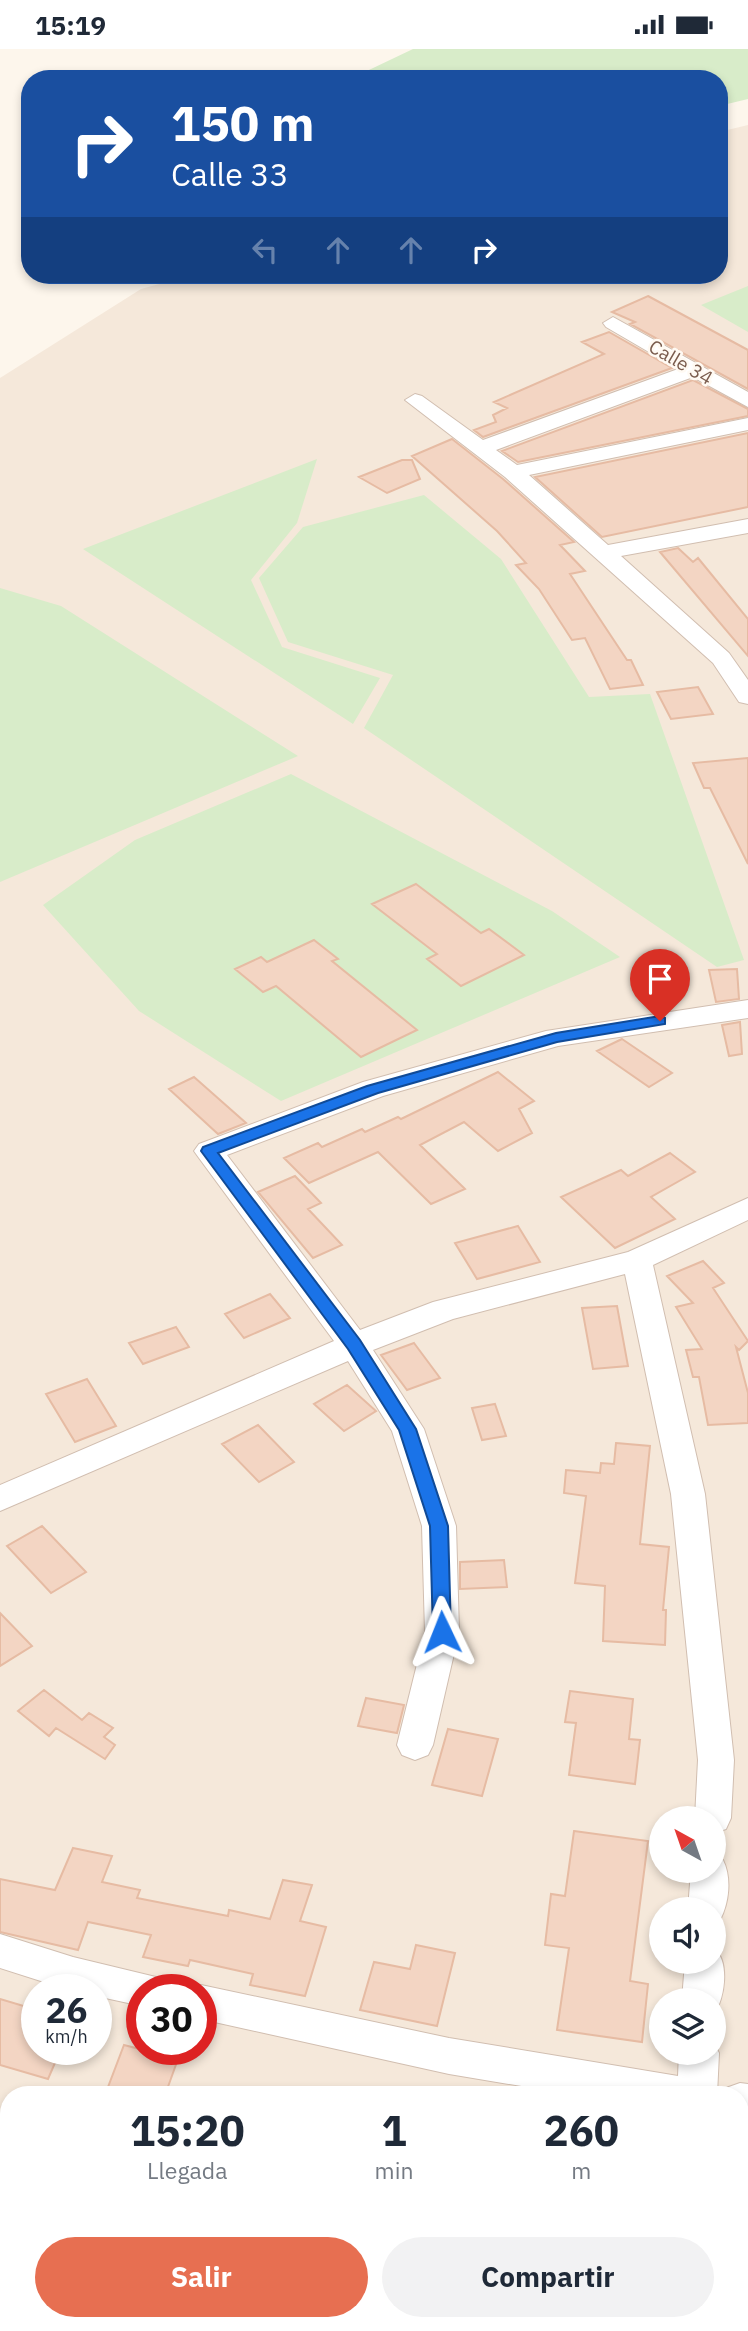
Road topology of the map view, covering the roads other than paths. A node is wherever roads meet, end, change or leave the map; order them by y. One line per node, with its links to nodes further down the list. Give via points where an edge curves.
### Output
1 (613, 323): 2 (street, Calle 34)
2 (694, 370): 4 (street, Calle 34); 6 (street)
3 (415, 400): 6 (street)
4 (748, 401)
5 (748, 424): 7 (street)
6 (481, 447): 7 (street)
7 (513, 472): 9 (street)
8 (748, 526): 9 (street)
9 (603, 553): 11 (street)
10 (748, 654): 11 (street)
11 (721, 658): 12 (street)
12 (748, 697)
13 (748, 1009): 16 (street, via 556,1037 373,1089 209,1151)
14 (748, 1208): 15 (street)
15 (637, 1260): 16 (street, via 444,1310); 19 (street, via 688,1494 716,1760)
16 (354, 1345): 17 (street); 18 (street, via 408,1429 439,1526 442,1632)
17 (0, 1499)
18 (415, 1745)
19 (714, 1806)
20 (0, 1951): 21 (street)
21 (126, 1986)
22 (217, 2005): 24 (street, via 449,2056)
23 (698, 2065): 25 (street)
24 (631, 2086)
25 (697, 2086)

